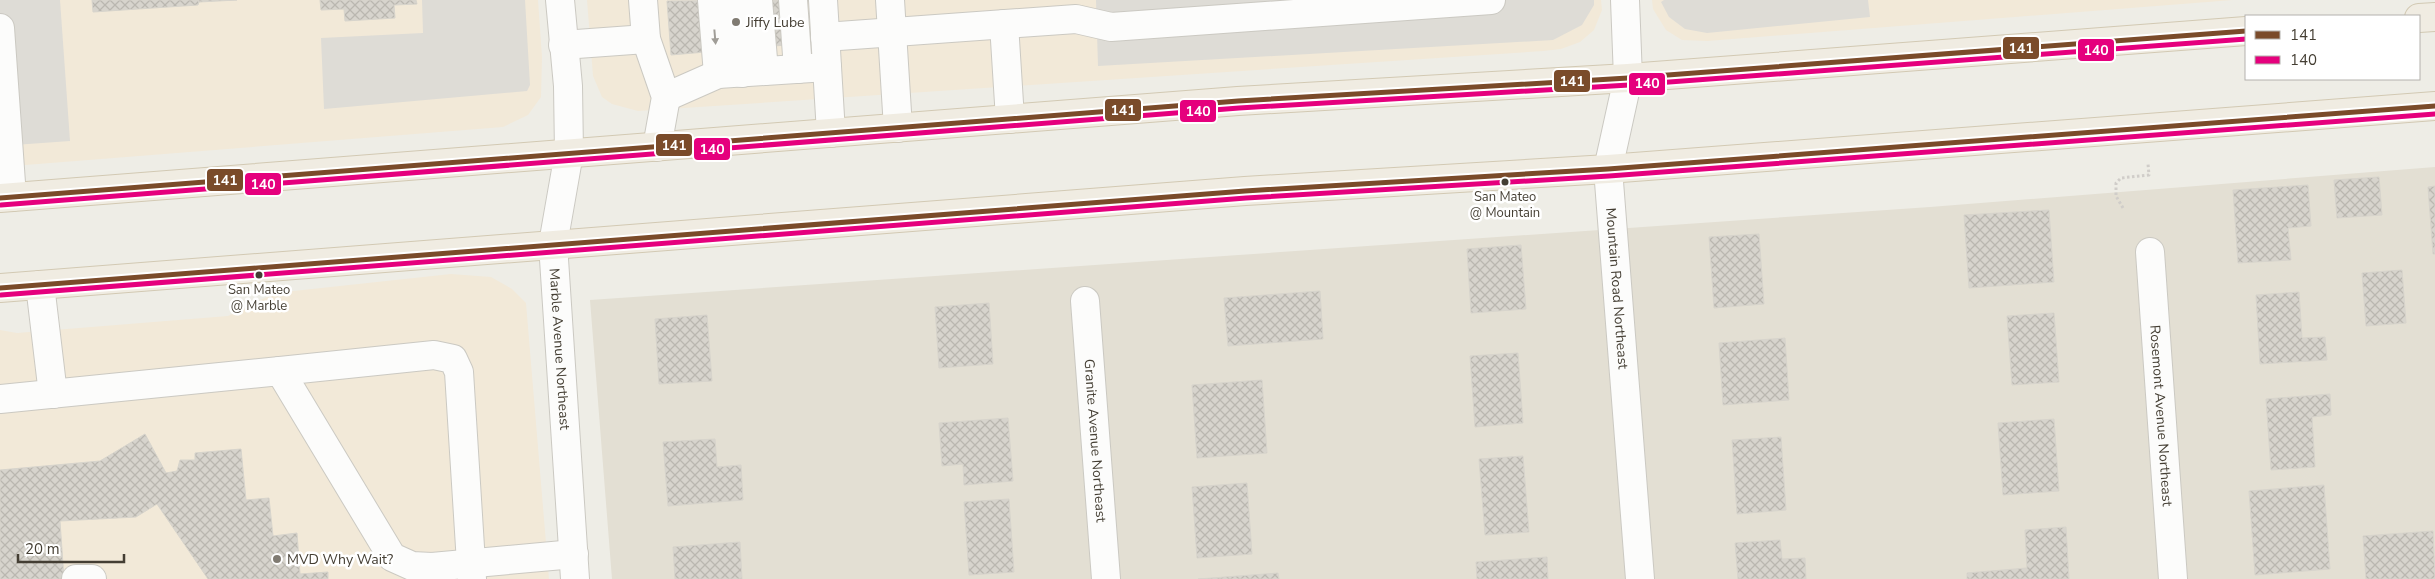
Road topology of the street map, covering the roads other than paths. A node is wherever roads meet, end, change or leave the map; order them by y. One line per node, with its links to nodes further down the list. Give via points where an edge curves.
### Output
1 (560, 0): 19 (street, Marble Avenue Northeast)
2 (643, 0): 18 (street)
3 (712, 0): 22 (street, one-way to 22)
4 (736, 0): 22 (street)
5 (758, 0): 22 (street)
6 (793, 0): 21 (street)
7 (823, 0): 17 (street)
8 (890, 0): 16 (street)
9 (1491, 0): 13 (street, via 1111,27 1076,19)
10 (1625, 0): 23 (street, Mountain Road Northeast)
11 (2435, 16): 12 (main road)
12 (2420, 18)
13 (1004, 24): 16 (street); 26 (street)
14 (0, 28): 32 (street)
15 (2245, 31): 23 (main road)
16 (892, 33): 17 (street); 27 (street)
17 (825, 37): 20 (street)
18 (646, 39): 19 (street); 24 (street)
19 (563, 45): 30 (street, Marble Avenue Northeast, via 568,86)
20 (827, 67): 21 (street); 28 (street)
21 (798, 69): 22 (street)
22 (741, 73): 24 (street)
23 (1628, 78): 26 (main road, via 1238,101); 31 (street, Mountain Road Northeast)
24 (666, 97): 29 (street)
25 (2435, 106): 31 (main road)
26 (1010, 119): 27 (main road)
27 (898, 128): 28 (main road)
28 (831, 133): 29 (main road)
29 (657, 147): 30 (main road)
30 (569, 153): 32 (main road); 33 (street, Marble Avenue Northeast)
31 (1608, 169): 33 (main road, via 1245,191); 46 (street, Mountain Road Northeast)
32 (6, 197)
33 (553, 244): 35 (main road); 41 (street, Marble Avenue Northeast)
34 (2150, 252): 47 (street, Rosemont Avenue Northeast)
35 (40, 285): 36 (main road); 39 (street)
36 (0, 288)
37 (1085, 301): 45 (street, Granite Avenue Northeast)
38 (280, 371): 39 (street); 42 (street, via 392,557 412,566); 42 (street, via 434,355 452,359 459,372)
39 (53, 394): 40 (street)
40 (0, 399)
41 (575, 566): 42 (street)
42 (472, 571)
43 (76, 579): 44 (street)
44 (92, 579)
45 (1106, 579)
46 (1640, 579)
47 (2173, 579)

